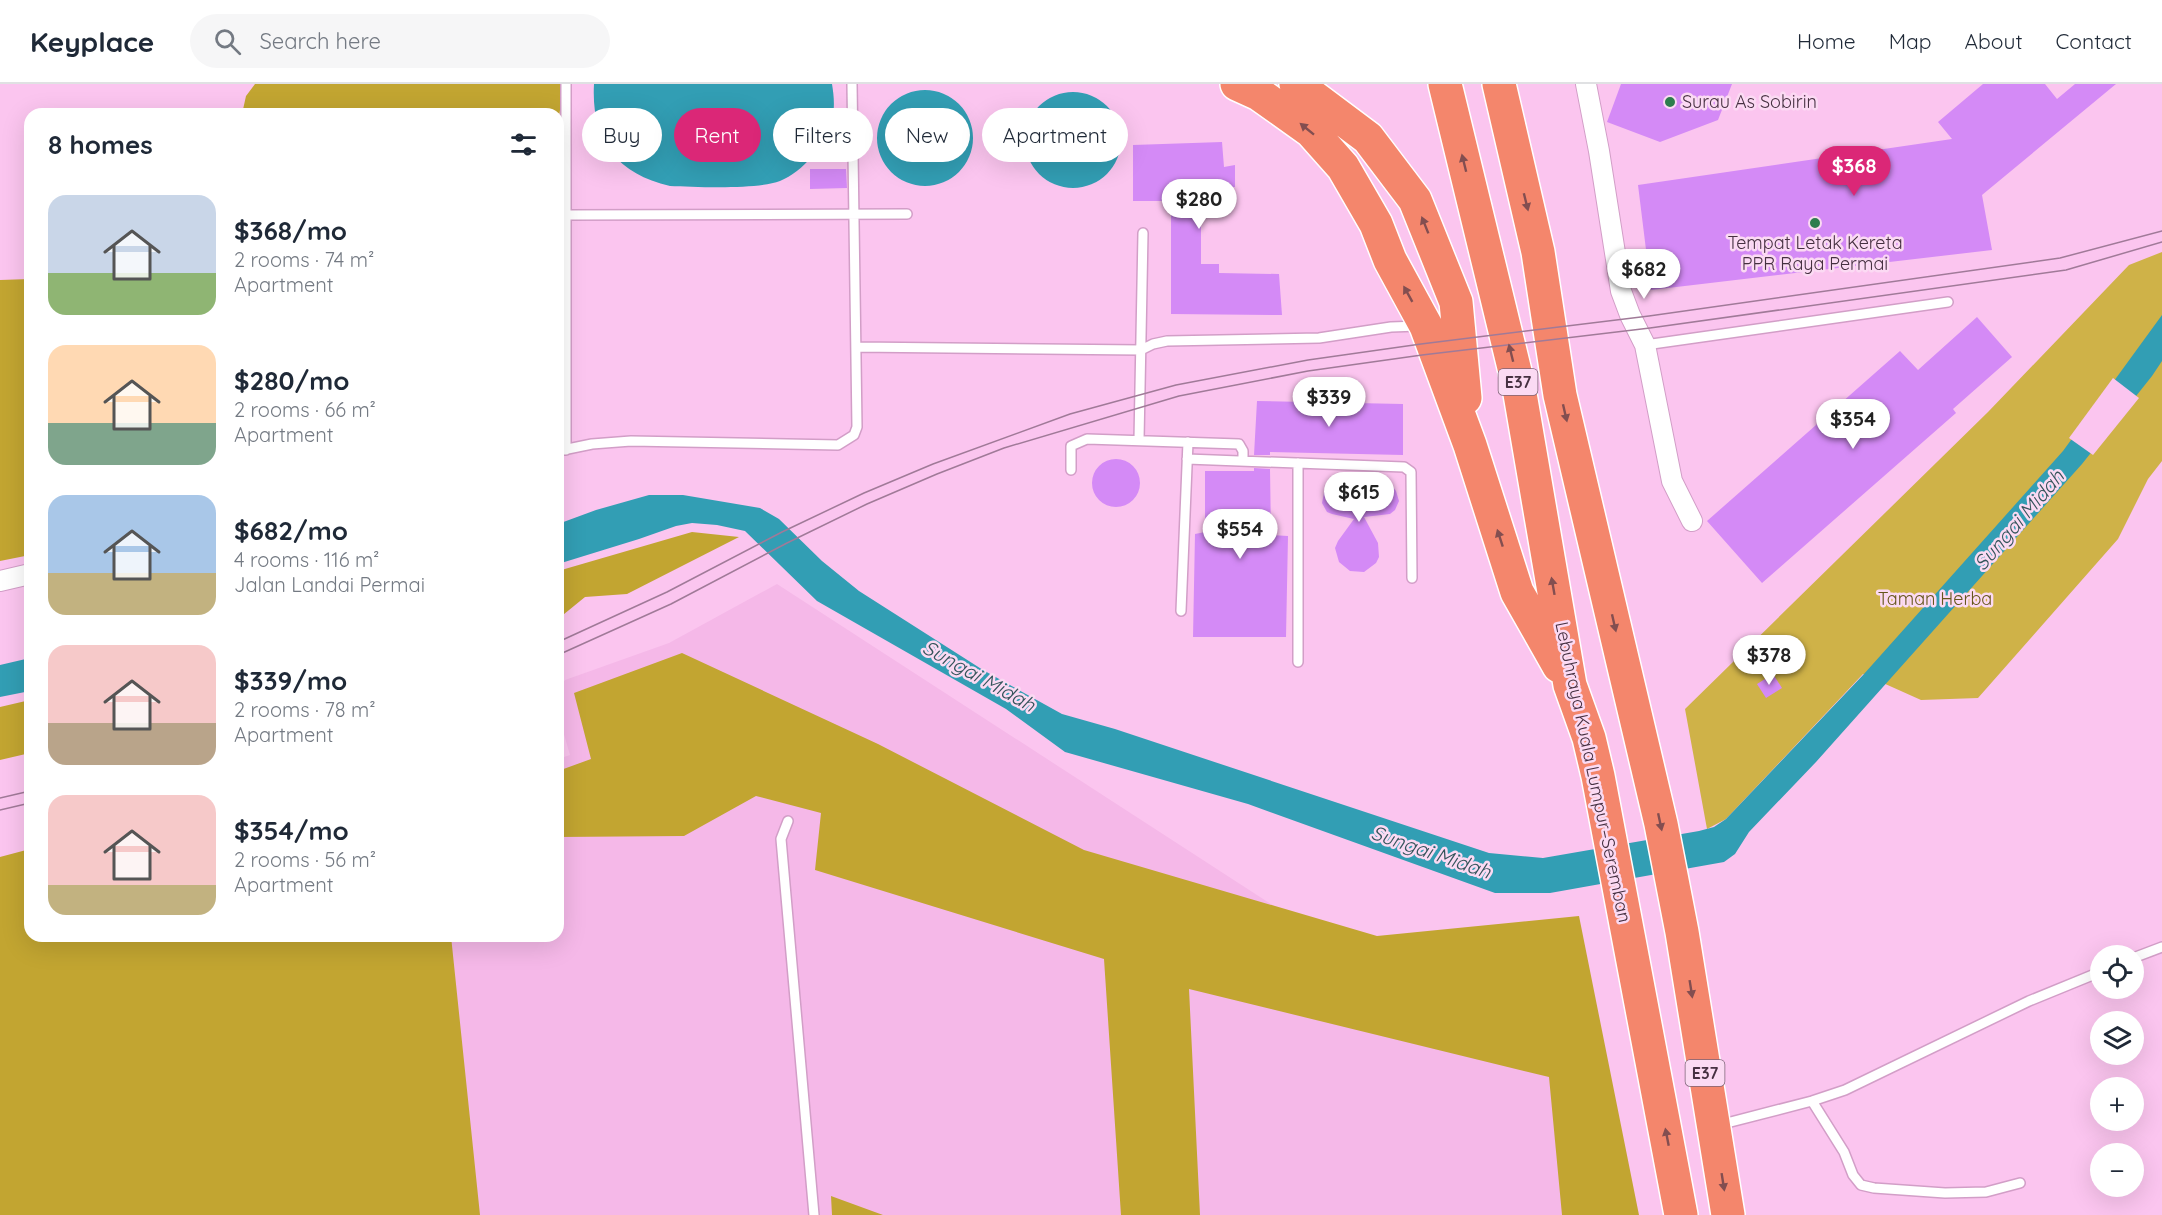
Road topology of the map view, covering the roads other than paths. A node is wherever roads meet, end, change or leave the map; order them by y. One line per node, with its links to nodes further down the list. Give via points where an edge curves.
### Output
1 (566, 84): 12 (lane)
2 (852, 84): 10 (lane)
3 (1237, 84): 15 (highway, one-way to 3, via 1343,167 1311,131 1259,94)
4 (1296, 84): 22 (highway, one-way to 4, via 1456,302 1415,200 1368,138)
5 (1445, 84): 34 (highway, Lebuhraya Kuala Lumpur–Seremban / E37, one-way to 5, via 1519,388)
6 (1499, 84): 9 (highway, E37)
7 (1506, 84): 9 (highway)
8 (1586, 84): 16 (street, via 1621,291)
9 (1508, 128): 40 (highway, E37, one-way to 40, via 1538,252 1560,395 1648,765 1682,932)
10 (854, 213): 11 (lane); 12 (lane); 17 (lane)
11 (907, 214)
12 (567, 215): 19 (lane)
13 (1143, 233): 18 (lane)
14 (1948, 302): 16 (lane)
15 (1426, 326): 18 (lane, via 1319,338 1167,341); 22 (highway)
16 (1645, 345): 28 (street, via 1672,481)
17 (856, 347): 18 (lane); 23 (lane, via 857,427 854,435 838,445 631,441)
18 (1141, 350): 20 (lane)
19 (564, 356)
20 (1139, 440): 21 (lane); 27 (lane, via 1078,442 1071,446)
21 (1188, 442): 24 (lane); 25 (lane, via 1239,444)
22 (1470, 445): 34 (highway, one-way to 22, via 1517,592)
23 (564, 450)
24 (1187, 459): 25 (lane); 32 (lane)
25 (1243, 461): 26 (lane)
26 (1298, 463): 30 (lane, via 1396,466 1411,472); 33 (lane)
27 (1071, 470)
28 (1692, 521)
29 (24, 575): 31 (street)
30 (1412, 578)
31 (0, 581)
32 (1181, 611)
33 (1298, 662)
34 (1570, 685): 43 (highway, Lebuhraya Kuala Lumpur–Seremban / E37, one-way to 34, via 1598,776)
35 (788, 821): 42 (lane, via 781,839)
36 (2162, 947): 37 (lane)
37 (2144, 954)
38 (2090, 976): 39 (lane, via 2029,1001 1845,1090)
39 (1812, 1101): 40 (lane); 41 (lane, via 1861,1185 1945,1193 1986,1192)
40 (1714, 1127): 44 (highway, E37, one-way to 44)
41 (2020, 1183)
42 (814, 1215)
43 (1681, 1215)
44 (1728, 1215)

